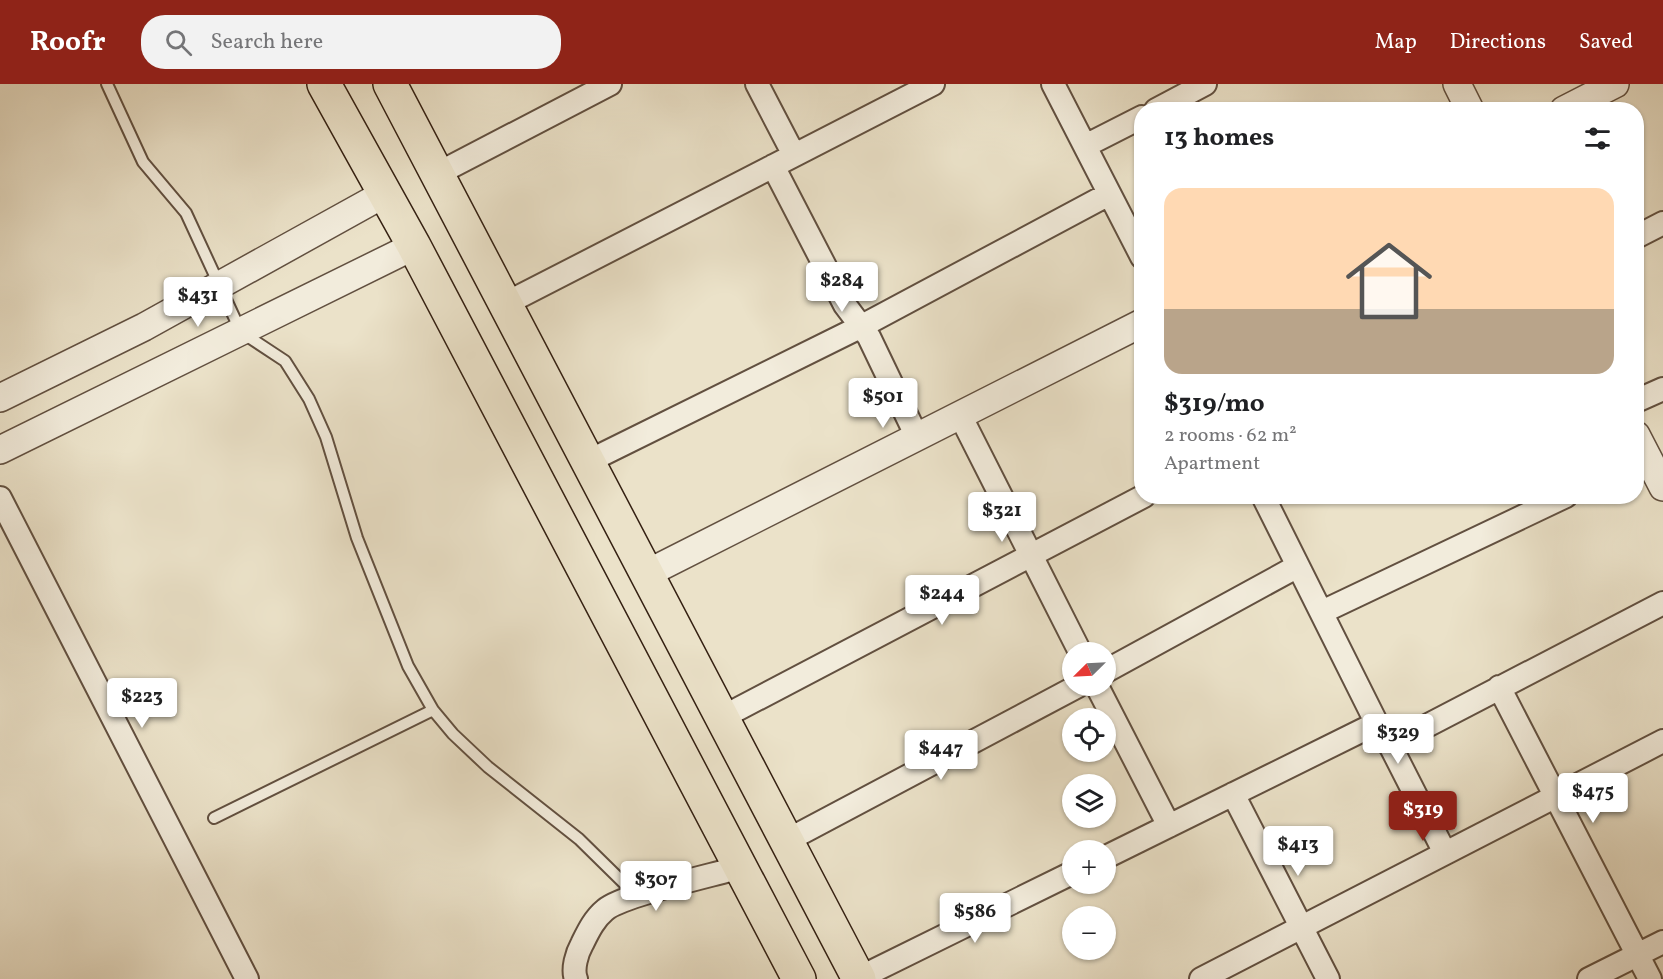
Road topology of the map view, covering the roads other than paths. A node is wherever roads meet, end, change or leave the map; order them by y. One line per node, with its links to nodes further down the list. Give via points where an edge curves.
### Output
1 (107, 84): 25 (lane, via 143,162 186,213)
2 (324, 84): 19 (main road)
3 (390, 84): 18 (main road)
4 (610, 84): 18 (street)
5 (757, 84): 16 (street)
6 (933, 84): 16 (street)
7 (1053, 84): 15 (street)
8 (1205, 84): 11 (street)
9 (1457, 84): 12 (street)
10 (1615, 84): 13 (street)
11 (1171, 102)
12 (1466, 102)
13 (1580, 102)
14 (1134, 121): 15 (street)
15 (1085, 146): 20 (street)
16 (794, 155): 17 (street)
17 (773, 166): 26 (street); 27 (street, via 845,305)
18 (438, 174): 26 (main road)
19 (384, 194): 24 (main road); 25 (street)
20 (1110, 194): 23 (street); 27 (street)
21 (1663, 223): 22 (street)
22 (1644, 233)
23 (1134, 241)
24 (414, 246): 29 (street); 65 (main road)
25 (218, 286): 29 (lane); 32 (street)
26 (507, 303): 37 (main road)
27 (862, 326): 34 (street); 37 (street)
28 (1134, 327): 33 (street)
29 (241, 332): 35 (street); 53 (lane, via 285,361 309,399 326,437 357,538 408,666)
30 (1663, 389): 31 (street)
31 (1644, 397)
32 (0, 399)
33 (960, 415): 34 (street); 43 (street)
34 (917, 437): 45 (street)
35 (0, 450)
36 (1644, 458): 38 (street)
37 (589, 461): 45 (main road)
38 (1663, 487)
39 (0, 498): 71 (street)
40 (1134, 501): 43 (street)
41 (1267, 504): 44 (street)
42 (1549, 504): 47 (street)
43 (1031, 556): 48 (street); 54 (street)
44 (1298, 566): 47 (street); 49 (street)
45 (646, 574): 54 (main road)
46 (1663, 603): 50 (street)
47 (1322, 612): 55 (street)
48 (1075, 642)
49 (1116, 666)
50 (1499, 687): 57 (street); 59 (street)
51 (1062, 695): 62 (street)
52 (1102, 696): 61 (street)
53 (433, 710): 60 (lane); 67 (lane, via 488,767 579,839)
54 (721, 718): 62 (main road)
55 (1377, 723): 57 (street); 58 (street)
56 (1663, 741): 59 (street)
57 (1390, 745): 64 (street)
58 (1233, 794): 61 (street); 68 (street)
59 (1556, 796): 64 (street); 70 (street)
60 (214, 818)
61 (1169, 826): 63 (street)
62 (786, 842): 74 (main road)
63 (1116, 852)
64 (1445, 853): 68 (street)
65 (741, 867): 67 (street); 73 (main road)
66 (1062, 878): 74 (street)
67 (637, 896): 72 (street, via 606,908 592,925 579,950)
68 (1301, 927): 75 (street); 76 (street)
69 (1663, 942): 70 (street)
70 (1638, 955): 77 (street); 78 (street)
71 (247, 979)
72 (576, 979)
73 (799, 979)
74 (859, 979)
75 (1201, 979)
76 (1328, 979)
77 (1589, 979)
78 (1650, 979)

